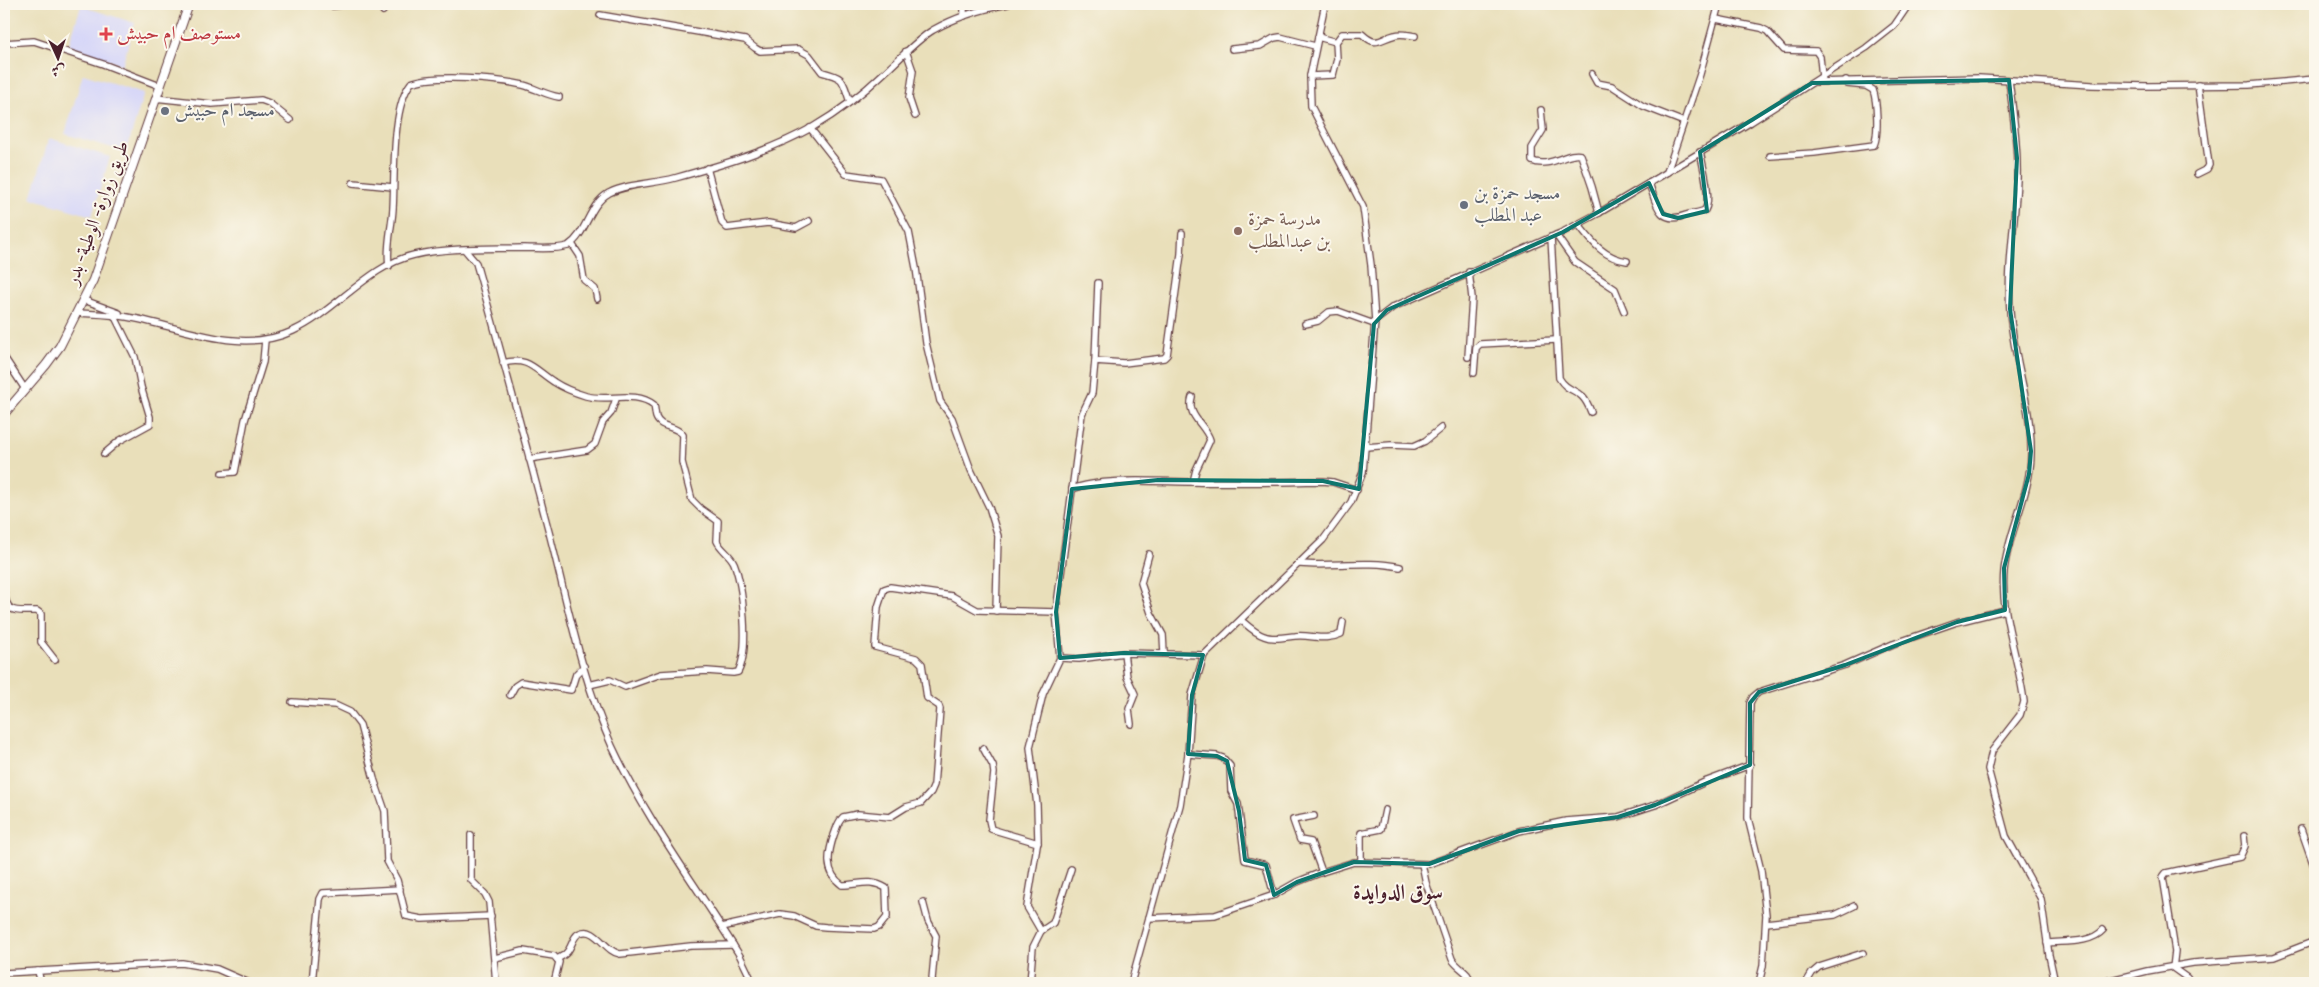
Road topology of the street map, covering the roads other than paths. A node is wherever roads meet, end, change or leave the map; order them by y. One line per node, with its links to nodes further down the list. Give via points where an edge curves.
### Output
1 (189, 4): 29 (highway, طريق زوارة- الوطية- بدر)
2 (323, 4): 3 (street)
3 (349, 4)
4 (378, 4): 10 (street)
5 (964, 4): 12 (street)
6 (1008, 4): 12 (street)
7 (1326, 4): 15 (street)
8 (1719, 4): 13 (street)
9 (1909, 4): 23 (street, via 1894,26 1880,38)
10 (383, 11)
11 (600, 15): 32 (street, via 745,40 760,51 798,48 809,55 822,72 838,76)
12 (964, 16): 20 (street, via 933,30)
13 (1716, 19): 23 (street, via 1761,28 1784,50 1816,51 1820,57); 36 (street)
14 (1415, 36): 16 (street, via 1394,35 1376,42 1362,34 1346,33)
15 (1318, 37): 16 (street); 18 (street)
16 (1336, 42): 22 (street, via 1337,59 1333,75)
17 (4, 43): 29 (street, via 34,42)
18 (1315, 46): 19 (street, via 1274,38 1260,46); 22 (street)
19 (1232, 48)
20 (906, 51): 32 (street); 34 (street, via 913,71 909,98)
21 (1592, 74): 36 (street, via 1597,82 1612,86 1643,106)
22 (1310, 76): 65 (street, via 1309,96 1314,115 1363,207)
23 (1822, 77): 27 (street)
24 (2315, 79): 28 (street)
25 (1846, 80): 26 (street); 27 (street); 39 (street, via 1847,84 1872,90 1876,106 1874,145)
26 (2009, 80): 28 (street, via 2114,86); 92 (street, via 2017,158 2010,309 2014,349 2029,419 2031,451 2029,474 2004,568)
27 (1812, 83): 38 (street)
28 (2198, 85): 42 (street, via 2209,165)
29 (160, 86): 31 (highway, طريق زوارة- الوطية- بدر)
30 (559, 97): 45 (street, via 525,85 482,80 443,79 410,83 400,113)
31 (156, 98): 35 (street, via 212,104 261,100); 60 (highway, طريق زوارة- الوطية- بدر)
32 (850, 102): 37 (street)
33 (1541, 110): 46 (street, via 1544,130 1532,148 1532,161 1553,162 1574,154 1581,155)
34 (914, 116)
35 (290, 120)
36 (1684, 122): 41 (street)
37 (810, 128): 40 (street, via 770,148); 91 (street, via 846,174 881,178 909,232 926,343 940,400 952,418 998,536)
38 (1700, 152): 41 (street); 44 (street, via 1706,192 1705,210 1678,218 1663,214 1658,210)
39 (1770, 156)
40 (707, 168): 47 (street, via 722,222 727,228 768,223 796,228); 51 (street, via 620,188 607,194 589,215)
41 (1667, 172): 44 (street)
42 (2197, 174)
43 (353, 183): 45 (street)
44 (1649, 183): 46 (street)
45 (393, 187): 56 (street, via 388,249)
46 (1599, 213): 48 (street)
47 (809, 221)
48 (1578, 224): 50 (street); 54 (street, via 1604,253 1611,258)
49 (1182, 233): 71 (street, via 1167,355 1151,361)
50 (1554, 236): 57 (street); 61 (street, via 1575,262 1615,289); 68 (street)
51 (572, 244): 52 (street, via 562,248); 59 (street, via 580,256 584,280 596,290)
52 (482, 249): 53 (street); 55 (street)
53 (465, 250): 55 (street); 56 (street, via 428,252)
54 (1628, 261)
55 (476, 263): 72 (street)
56 (390, 266): 67 (street, via 377,272 316,320)
57 (1469, 272): 65 (street, via 1393,307); 70 (street, via 1472,298)
58 (1098, 283): 71 (street)
59 (597, 299)
60 (84, 300): 62 (highway, طريق زوارة- الوطية- بدر); 64 (street)
61 (1624, 311)
62 (78, 312): 63 (street); 74 (highway, طريق زوارة- الوطية- بدر, via 55,353)
63 (114, 315): 64 (street); 81 (street, via 135,357 150,424 119,441)
64 (128, 317): 67 (street, via 222,339)
65 (1374, 322): 66 (street, via 1338,311); 80 (street)
66 (1305, 324)
67 (265, 340): 83 (street, via 235,472)
68 (1556, 340): 73 (street, via 1480,344 1476,348); 77 (street, via 1558,378 1566,387 1584,396)
69 (4, 357): 74 (street)
70 (1468, 357)
71 (1095, 361): 85 (street, via 1092,393 1082,414)
72 (503, 362): 76 (street, via 524,361 563,387 588,396); 82 (street)
73 (1474, 372)
74 (25, 389): 78 (highway, طريق زوارة- الوطية- بدر)
75 (1192, 397): 84 (street, via 1190,404 1194,418 1210,440)
76 (616, 399): 82 (street, via 595,444 587,450); 102 (street, via 649,401 654,404 656,419 683,435 682,462 692,500 718,522 717,541 733,561 739,580 744,628 741,664 738,672 733,673 707,670 661,674 625,687 610,680)
77 (1591, 412)
78 (4, 414)
79 (1441, 428): 80 (street, via 1414,446)
80 (1366, 447): 86 (street)
81 (104, 454)
82 (529, 459): 101 (street)
83 (222, 473)
84 (1193, 482): 85 (street, via 1137,481); 86 (street, via 1323,481)
85 (1072, 489): 93 (street)
86 (1357, 490): 88 (street, via 1339,520)
87 (1150, 554): 97 (street, via 1141,583 1163,636)
88 (1300, 564): 89 (street); 94 (street)
89 (1400, 567)
90 (4, 592): 100 (street, via 8,607 41,614 42,642)
91 (996, 610): 93 (street); 127 (street, via 973,609 952,596 890,588 884,589 880,596 876,650 912,656 922,664 927,698 939,706 941,713 937,770 934,785 926,798 890,817 858,814 843,818 828,851 830,867 839,883 862,882 886,888 884,923 874,929 826,928 780,914)
92 (2006, 610): 108 (street, via 1956,622 1845,665 1759,692 1750,702); 131 (street, via 2024,705 1992,751 1988,769 2006,836 2041,899)
93 (1056, 612): 99 (street)
94 (1241, 620): 95 (street, via 1265,637 1311,639 1333,638 1341,634); 98 (street)
95 (1344, 622)
96 (1124, 653): 97 (street); 99 (street); 105 (street, via 1127,677 1135,694 1129,709)
97 (1164, 654): 98 (street)
98 (1204, 655): 107 (street, via 1192,695)
99 (1060, 658): 114 (street, via 1043,694 1030,747)
100 (55, 660)
101 (584, 666): 102 (street); 103 (street, via 576,674 571,690 521,682)
102 (589, 685): 127 (street, via 611,744 639,800)
103 (510, 695)
104 (292, 702): 120 (street, via 335,704 357,719 385,810 387,862)
105 (1131, 724)
106 (983, 748): 114 (street, via 994,773 991,829)
107 (1188, 754): 121 (street, via 1217,756 1227,761 1232,795 1239,811 1245,860 1266,866); 125 (street, via 1180,806)
108 (1750, 765): 116 (street, via 1654,806 1600,820 1538,826); 126 (street, via 1749,826 1761,871)
109 (1385, 810): 115 (street, via 1381,829 1361,833)
110 (1314, 816): 119 (street, via 1293,820 1300,840 1311,842)
111 (2301, 829): 118 (street)
112 (471, 835): 124 (street, via 471,880 485,894)
113 (2244, 836): 136 (street, via 2245,846 2240,857 2166,873 2163,877 2175,951)
114 (1038, 843): 129 (street, via 1028,907)
115 (1361, 862): 116 (street); 119 (street)
116 (1422, 864): 149 (street, via 1452,959 1466,972)
117 (1071, 869): 129 (street, via 1053,923)
118 (2315, 869)
119 (1322, 872): 121 (street)
120 (400, 888): 124 (street, via 404,911 410,918); 142 (street, via 323,894)
121 (1274, 895): 125 (street, via 1215,915)
122 (923, 902): 146 (street, via 936,936)
123 (1854, 906): 126 (street, via 1835,915)
124 (491, 916): 134 (street)
125 (1149, 918): 148 (street)
126 (1766, 923): 150 (street)
127 (722, 927): 132 (street)
128 (2102, 930): 131 (street, via 2096,936)
129 (1042, 931): 147 (street, via 1033,946)
130 (2315, 941): 136 (street, via 2290,952 2261,959)
131 (2047, 943): 152 (street)
132 (733, 945): 135 (street, via 620,954 609,950 592,934 583,932 577,935 568,952); 145 (street)
133 (1863, 953): 151 (street, via 1820,967)
134 (495, 958): 135 (street, via 527,951); 143 (street)
135 (557, 959): 144 (street)
136 (2173, 966): 139 (street); 154 (street)
137 (38, 971): 138 (street); 140 (street); 141 (street, via 189,963 222,971)
138 (4, 973)
139 (2117, 981): 153 (street)
140 (41, 983)
141 (249, 983)
142 (312, 983)
143 (496, 983)
144 (554, 983)
145 (753, 983)
146 (933, 983)
147 (1030, 983)
148 (1131, 983)
149 (1471, 983)
150 (1759, 983)
151 (1806, 983)
152 (2055, 983)
153 (2099, 983)
154 (2190, 983)

